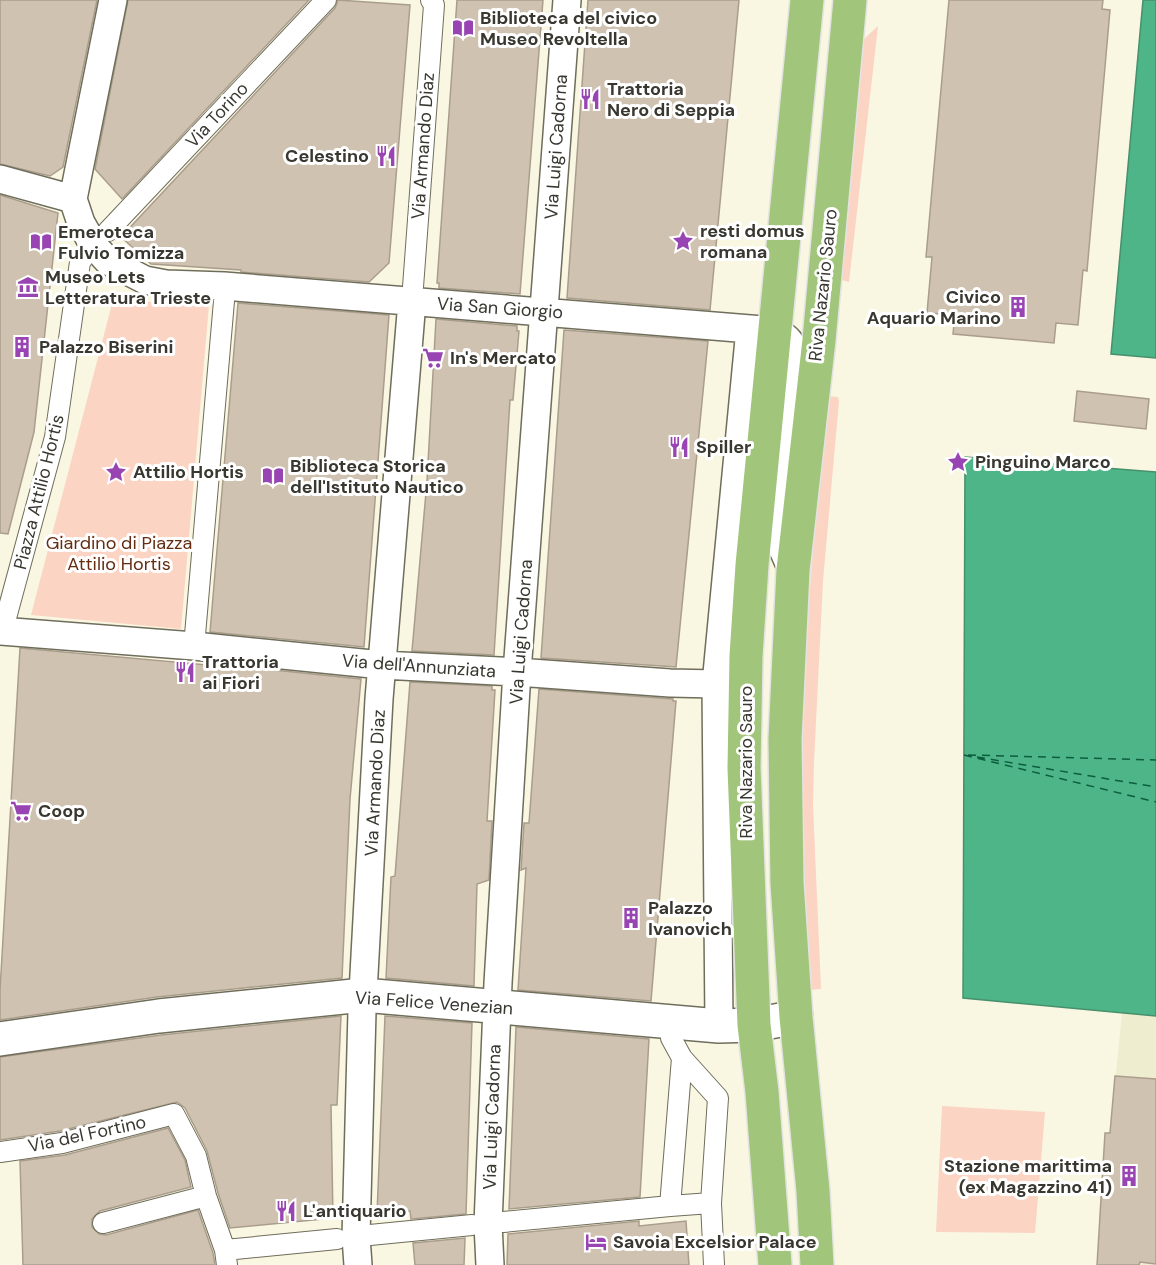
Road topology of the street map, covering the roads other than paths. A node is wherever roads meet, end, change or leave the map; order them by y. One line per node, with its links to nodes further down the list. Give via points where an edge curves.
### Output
1 (113, 0): 8 (street)
2 (326, 0): 9 (street, Via Torino)
3 (567, 0): 13 (street, Via Luigi Cadorna)
4 (807, 0): 14 (main road, Riva Nazario Sauro)
5 (850, 0): 15 (main road, Riva Nazario Sauro)
6 (432, 3): 12 (street, Via Armando Diaz)
7 (0, 179): 8 (street)
8 (73, 199): 11 (street, via 81,223 108,261 145,280)
9 (108, 231)
10 (83, 258): 16 (street, Piazza Attilio Hortis, via 55,437)
11 (224, 293): 12 (street, Via San Giorgio); 17 (street)
12 (412, 294): 13 (street, Via San Giorgio); 18 (street, Via Armando Diaz)
13 (544, 310): 14 (street, Via San Giorgio); 19 (street, Via Luigi Cadorna)
14 (762, 330): 15 (street, Riva Nazario Sauro, via 784,335 793,344 795,358 779,525 781,545); 20 (street, Riva Nazario Sauro); 24 (main road, Riva Nazario Sauro, via 744,768)
15 (793, 570): 23 (main road, Riva Nazario Sauro, via 784,739 787,883)
16 (3, 627): 17 (street, Piazza Attilio Hortis)
17 (195, 641): 18 (street, Via dell'Annunziata)
18 (382, 665): 19 (street, Via dell'Annunziata); 21 (street, Via Armando Diaz)
19 (517, 672): 20 (street, Via dell'Annunziata); 22 (street, Via Luigi Cadorna)
20 (716, 684): 25 (street, Riva Nazario Sauro)
21 (363, 995): 22 (street, Via Felice Venezian); 27 (street, Via Felice Venezian, via 159,1016); 39 (street, Via Armando Diaz)
22 (497, 1007): 25 (street, Via Felice Venezian); 40 (street, Via Luigi Cadorna, via 488,1224)
23 (796, 1017): 24 (street, Via Felice Venezian); 43 (main road, Riva Nazario Sauro)
24 (753, 1025): 25 (street, Via Felice Venezian); 42 (main road, Riva Nazario Sauro)
25 (719, 1026)
26 (671, 1038): 28 (street)
27 (0, 1039)
28 (682, 1058): 31 (street, via 727,1096); 32 (street)
29 (0, 1152): 30 (street, Via del Fortino, via 62,1143 174,1114 196,1156)
30 (206, 1196): 34 (street); 38 (street)
31 (711, 1203): 32 (street); 41 (street)
32 (670, 1206): 33 (street)
33 (503, 1222)
34 (102, 1223)
35 (472, 1225): 36 (street)
36 (370, 1235)
37 (337, 1239): 38 (street)
38 (226, 1258)
39 (358, 1265)
40 (490, 1265)
41 (714, 1265)
42 (775, 1265)
43 (817, 1265)

